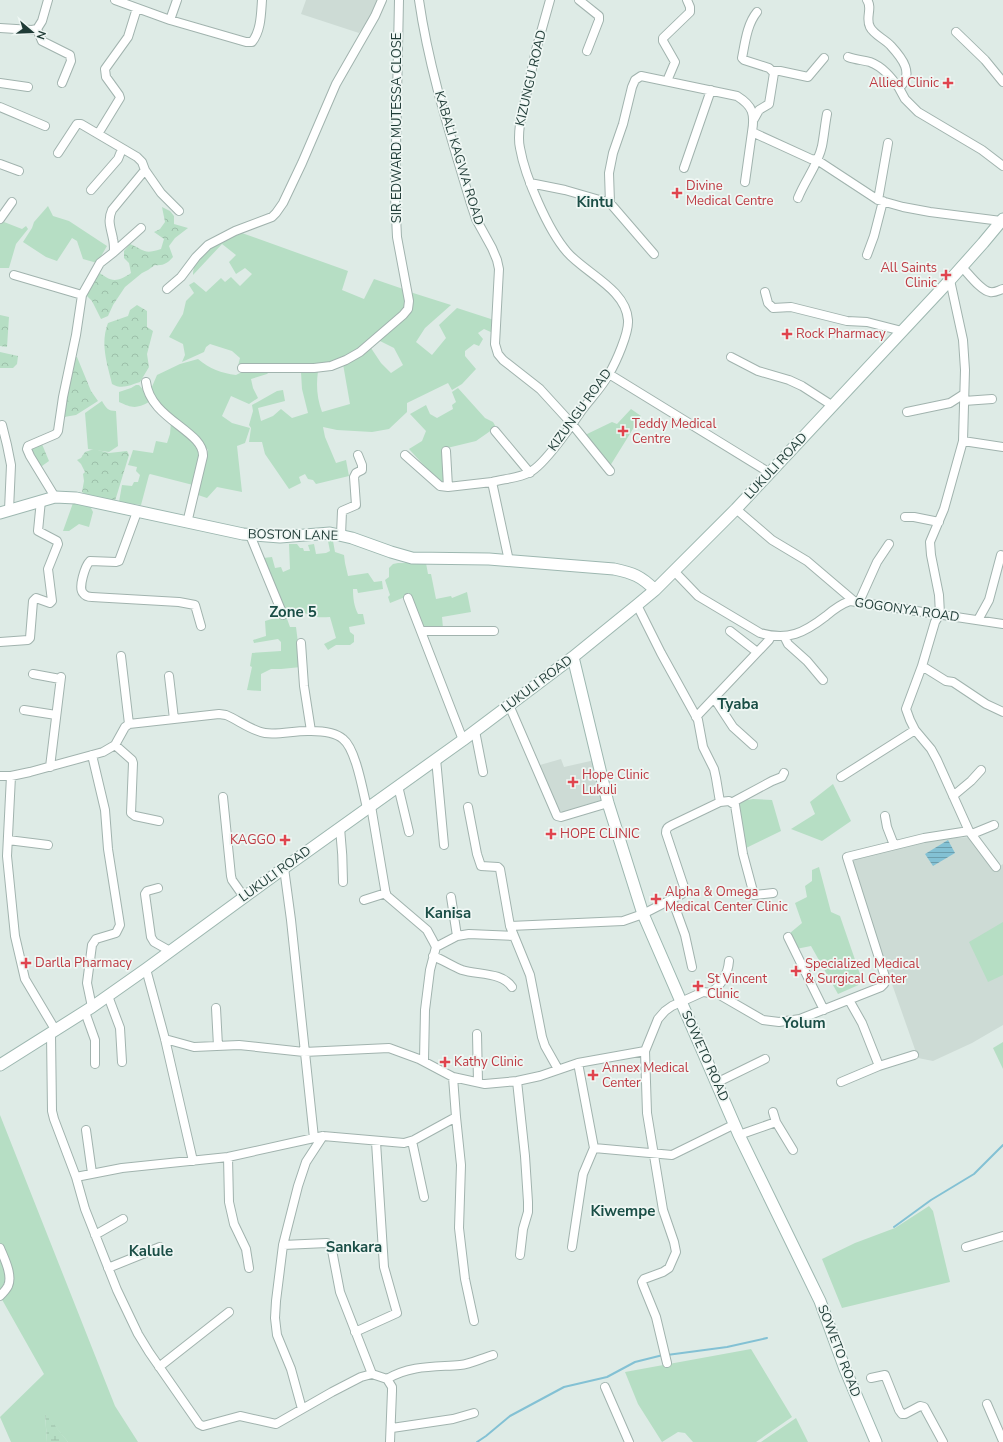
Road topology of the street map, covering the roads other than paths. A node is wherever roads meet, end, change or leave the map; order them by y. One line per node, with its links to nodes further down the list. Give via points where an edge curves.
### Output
1 (48, 0): 16 (street)
2 (115, 0): 12 (street)
3 (177, 0): 14 (street)
4 (262, 0): 14 (street, via 256,37 252,42)
5 (382, 0): 61 (street, via 336,84 284,203 272,217 235,231 208,245)
6 (399, 0): 67 (street, SIR EDWARD MUTESSA CLOSE, via 395,195 397,237 409,301 408,308 360,352 331,366)
7 (418, 0): 74 (street, KABALI KAGWA ROAD, via 438,94 468,197 497,260 499,280 495,344 498,354 540,389)
8 (550, 0): 45 (street, KIZUNGU ROAD, via 536,50 519,134 523,162)
9 (579, 0): 18 (street, via 599,16)
10 (688, 0): 22 (street, via 690,12 663,38 675,62)
11 (867, 0): 27 (street, via 870,5 868,19 871,29 890,45 906,67 905,81)
12 (137, 8): 14 (street); 34 (street, via 128,37 105,69 106,77 120,98)
13 (757, 12): 21 (street, via 745,41 742,58)
14 (170, 20)
15 (0, 28): 16 (street)
16 (37, 29): 25 (street, via 42,41 70,55 71,61)
17 (956, 32): 23 (street)
18 (587, 51)
19 (848, 57): 27 (street, via 880,67)
20 (824, 58): 21 (street, via 808,76)
21 (772, 71): 31 (street, via 774,77 769,104 759,110)
22 (667, 81): 28 (street); 50 (street, via 641,76 635,80 609,172)
23 (1003, 82)
24 (0, 83): 26 (street)
25 (62, 83)
26 (28, 87)
27 (899, 88): 40 (street, via 905,99 918,112 982,150)
28 (711, 90): 31 (street, via 744,100 751,108); 41 (street)
29 (0, 107): 32 (street)
30 (827, 114): 38 (street)
31 (754, 119): 33 (street)
32 (45, 126)
33 (752, 132): 38 (street); 44 (street)
34 (98, 134): 36 (street); 37 (street, via 77,124)
35 (888, 143): 48 (street)
36 (122, 149): 42 (street, via 142,162); 46 (street, via 118,159)
37 (58, 153)
38 (817, 160): 47 (street); 48 (street)
39 (0, 164): 43 (street)
40 (1003, 166)
41 (684, 168)
42 (145, 170): 51 (street, via 161,193); 55 (street, via 115,205 110,215)
43 (19, 171)
44 (745, 182)
45 (530, 183): 50 (street); 68 (street, KIZUNGU ROAD, via 551,229 566,252 610,288 625,307 628,327)
46 (91, 190)
47 (798, 198)
48 (881, 201): 53 (street, via 930,212); 57 (street)
49 (12, 202): 52 (street)
50 (610, 203): 56 (street)
51 (179, 211)
52 (0, 219)
53 (1002, 220): 58 (street, LUKULI ROAD)
54 (141, 228): 55 (street)
55 (114, 252): 64 (street, via 100,263)
56 (654, 254)
57 (867, 256)
58 (962, 266): 60 (street, LUKULI ROAD); 62 (street, via 986,291)
59 (14, 275): 64 (street)
60 (950, 280): 65 (street, LUKULI ROAD); 70 (street, via 963,340)
61 (166, 289)
62 (1003, 289)
63 (765, 292): 65 (street, via 768,303 773,308 791,307)
64 (82, 295): 87 (street, via 58,431 28,446 27,449)
65 (902, 331): 72 (street, LUKULI ROAD)
66 (731, 357): 72 (street, via 753,369 802,386)
67 (242, 368)
68 (609, 374): 74 (street, KIZUNGU ROAD); 84 (street)
69 (146, 382): 94 (street, via 151,399 160,410 197,440 202,448 203,456)
70 (964, 397): 71 (street); 73 (street, via 950,404); 77 (street)
71 (992, 399)
72 (832, 406): 84 (street, LUKULI ROAD)
73 (907, 412)
74 (572, 424): 82 (street, KABALI KAGWA ROAD); 83 (street, KIZUNGU ROAD, via 541,464)
75 (2, 425): 90 (street, via 10,465)
76 (494, 431): 83 (street)
77 (963, 441): 78 (street); 93 (street)
78 (1003, 447)
79 (446, 451): 86 (street)
80 (358, 455): 96 (street, via 362,470 354,477 356,505 342,511)
81 (405, 455): 86 (street, via 438,485)
82 (610, 471)
83 (530, 473): 85 (street, KIZUNGU ROAD)
84 (770, 473): 89 (street, LUKULI ROAD)
85 (492, 482): 86 (street, KIZUNGU ROAD); 99 (street)
86 (448, 487)
87 (55, 497): 88 (street, BOSTON LANE); 91 (street, BOSTON LANE, via 87,500)
88 (41, 500): 90 (street, BOSTON LANE); 115 (street, via 38,531 58,544 48,569 52,601 50,603 36,598 33,601 28,640)
89 (736, 509): 100 (street, LUKULI ROAD); 103 (street, via 777,544 807,561)
90 (4, 511)
91 (137, 512): 94 (street, BOSTON LANE); 109 (street, via 119,560 90,561 85,569 82,592 88,596 195,605)
92 (905, 517): 93 (street)
93 (939, 522): 106 (street, via 930,548)
94 (187, 523): 95 (street, BOSTON LANE)
95 (250, 535): 96 (street, BOSTON LANE); 105 (street)
96 (341, 535): 99 (street, BOSTON LANE, via 412,558)
97 (889, 544): 103 (street)
98 (1001, 554): 107 (street, via 989,600)
99 (509, 561): 101 (street, BOSTON LANE, via 619,570 643,578)
100 (674, 571): 101 (street, LUKULI ROAD); 113 (street, GOGONYA ROAD, via 698,596 760,633)
101 (655, 590): 104 (street, LUKULI ROAD)
102 (408, 598): 112 (street)
103 (856, 601): 106 (street, GOGONYA ROAD); 114 (street, GOGONYA ROAD, via 845,602 804,632)
104 (638, 605): 119 (street, LUKULI ROAD); 129 (street)
105 (283, 614)
106 (940, 614): 107 (street, GOGONYA ROAD); 120 (street, via 935,622)
107 (978, 620): 108 (street, GOGONYA ROAD)
108 (1003, 624)
109 (201, 626)
110 (494, 631): 112 (street)
111 (730, 631): 117 (street)
112 (421, 632): 135 (street)
113 (770, 636): 114 (street, GOGONYA ROAD); 117 (street)
114 (784, 636): 123 (street, via 788,644)
115 (0, 642)
116 (301, 643): 133 (street)
117 (757, 652): 124 (street)
118 (121, 656): 131 (street)
119 (573, 656): 125 (street, LUKULI ROAD); 152 (street, SOWETO ROAD)
120 (922, 666): 127 (street); 132 (street, via 906,709)
121 (33, 674): 128 (street, via 61,678)
122 (169, 676): 130 (street)
123 (823, 680)
124 (714, 698): 129 (street); 137 (street, via 733,727)
125 (509, 705): 134 (street, LUKULI ROAD); 152 (street, via 557,816)
126 (24, 710): 128 (street)
127 (1003, 712)
128 (56, 715): 140 (street)
129 (696, 717): 150 (street, via 703,747 715,774)
130 (174, 719): 131 (street); 133 (street, via 220,714 264,733)
131 (129, 724): 136 (street)
132 (915, 730): 146 (street); 148 (street, via 931,749)
133 (311, 731): 153 (street, via 335,734 347,742)
134 (475, 731): 135 (street, LUKULI ROAD); 142 (street)
135 (463, 740): 139 (street, LUKULI ROAD)
136 (115, 745): 138 (street); 156 (street, via 133,763 131,813)
137 (752, 745)
138 (92, 755): 140 (street); 193 (street, via 105,810 108,849 120,925 116,933 96,939 92,945 87,982)
139 (436, 759): 147 (street, LUKULI ROAD); 163 (street)
140 (50, 767): 145 (street)
141 (981, 770): 148 (street)
142 (483, 772)
143 (784, 773): 151 (street, via 782,777)
144 (0, 776): 145 (street)
145 (11, 776): 161 (street)
146 (841, 777)
147 (398, 786): 153 (street, LUKULI ROAD); 159 (street)
148 (953, 796): 160 (street)
149 (222, 797): 172 (street, via 232,880)
150 (720, 802): 151 (street); 174 (street, via 667,827 666,834 684,887 682,894)
151 (733, 802): 171 (street, via 754,895)
152 (608, 803): 176 (street, SOWETO ROAD)
153 (370, 807): 158 (street, LUKULI ROAD); 170 (street)
154 (468, 808): 177 (street, via 481,866 500,869)
155 (884, 816): 164 (street)
156 (159, 822)
157 (994, 825): 160 (street)
158 (340, 828): 166 (street, LUKULI ROAD); 168 (street, via 343,850)
159 (409, 832)
160 (970, 832): 164 (street); 165 (street)
161 (8, 840): 162 (street); 167 (street)
162 (48, 845)
163 (444, 845)
164 (894, 845): 190 (street, via 847,857 886,980 880,987)
165 (996, 867)
166 (284, 868): 172 (street, LUKULI ROAD); 200 (street, via 290,904)
167 (4, 870): 195 (street, via 24,976)
168 (342, 882)
169 (158, 888): 182 (street, via 145,894 151,937 154,942)
170 (386, 893): 175 (street); 181 (street, via 427,930)
171 (773, 893)
172 (244, 897): 182 (street, LUKULI ROAD)
173 (451, 897): 178 (street)
174 (672, 899): 176 (street); 185 (street, via 685,935)
175 (364, 900)
176 (643, 914): 177 (street, via 623,921); 191 (street, SOWETO ROAD)
177 (510, 926): 179 (street)
178 (457, 936): 179 (street); 181 (street)
179 (514, 936): 209 (street, via 530,975 545,1046)
180 (788, 937): 194 (street)
181 (436, 947): 183 (street)
182 (170, 951): 186 (street, LUKULI ROAD)
183 (433, 956): 187 (street, via 472,973 484,973 503,979); 203 (street, via 425,1010)
184 (729, 961): 188 (street, via 729,969 722,982)
185 (692, 967)
186 (146, 969): 189 (street, LUKULI ROAD); 197 (street)
187 (512, 987)
188 (710, 993): 191 (street, via 703,992); 194 (street, via 718,994 763,1020 779,1022 800,1019)
189 (108, 996): 193 (street, LUKULI ROAD); 204 (street, via 120,1028)
190 (849, 1000): 194 (street); 208 (street, via 862,1023)
191 (681, 1001): 199 (street, via 665,1011 658,1020); 214 (street, SOWETO ROAD)
192 (216, 1008): 198 (street)
193 (89, 1010): 195 (street, LUKULI ROAD); 206 (street, via 95,1040)
194 (824, 1010)
195 (53, 1032): 207 (street, LUKULI ROAD); 231 (street, via 52,1111)
196 (477, 1034): 212 (street)
197 (165, 1039): 198 (street, via 190,1046); 229 (street)
198 (218, 1046): 200 (street, via 242,1045)
199 (645, 1051): 205 (street); 227 (street, via 647,1113)
200 (304, 1052): 203 (street, via 389,1048); 222 (street)
201 (914, 1055): 208 (street)
202 (765, 1059): 214 (street)
203 (424, 1061): 210 (street)
204 (122, 1062)
205 (578, 1063): 209 (street); 225 (street)
206 (94, 1064)
207 (0, 1065)
208 (879, 1066): 213 (street)
209 (558, 1069): 211 (street)
210 (453, 1076): 212 (street); 216 (street)
211 (517, 1081): 212 (street, via 487,1084); 241 (street, via 528,1202)
212 (478, 1082)
213 (841, 1082)
214 (716, 1083): 218 (street, SOWETO ROAD)
215 (773, 1112): 217 (street)
216 (456, 1117): 223 (street); 247 (street, via 461,1170 459,1228 465,1279)
217 (776, 1122): 220 (street); 226 (street)
218 (735, 1124): 220 (street, SOWETO ROAD); 227 (street, via 672,1155)
219 (86, 1130): 230 (street)
220 (739, 1135): 263 (street, SOWETO ROAD, via 820,1301)
221 (323, 1136): 222 (street); 224 (street); 236 (street, via 305,1166)
222 (314, 1138): 228 (street)
223 (412, 1141): 224 (street); 232 (street)
224 (376, 1142): 248 (street, via 384,1267 397,1313)
225 (594, 1148): 227 (street); 238 (street, via 583,1174)
226 (793, 1150)
227 (653, 1152): 250 (street, via 663,1210 676,1252 669,1268 642,1282 656,1317)
228 (228, 1158): 229 (street); 244 (street, via 229,1202 234,1224 246,1249)
229 (193, 1161): 230 (street, via 122,1168)
230 (92, 1174): 231 (street)
231 (76, 1177): 234 (street)
232 (424, 1197)
233 (123, 1219): 234 (street)
234 (95, 1235): 243 (street)
235 (1003, 1236): 239 (street)
236 (283, 1245): 248 (street, via 331,1245 340,1292); 257 (street, via 275,1321)
237 (160, 1247): 243 (street)
238 (572, 1247)
239 (966, 1247)
240 (0, 1248): 242 (street)
241 (520, 1255)
242 (3, 1263): 245 (street, via 10,1279 8,1287)
243 (108, 1268): 251 (street, via 138,1334)
244 (249, 1268)
245 (0, 1296)
246 (229, 1312): 251 (street)
247 (474, 1321)
248 (355, 1332): 252 (street)
249 (493, 1356): 254 (street, via 461,1365 415,1368)
250 (667, 1363)
251 (159, 1367): 257 (street, via 201,1425 240,1416 276,1424)
252 (372, 1374): 254 (street); 257 (street, via 361,1377)
253 (871, 1378): 264 (street, via 885,1375 902,1414 920,1406 924,1407)
254 (387, 1379): 259 (street, via 392,1387)
255 (605, 1387): 262 (street)
256 (987, 1404): 260 (street)
257 (302, 1409)
258 (474, 1413): 259 (street, via 453,1419)
259 (392, 1428): 261 (street)
260 (1003, 1441)
261 (390, 1442)
262 (629, 1442)
263 (876, 1442)
264 (943, 1442)

